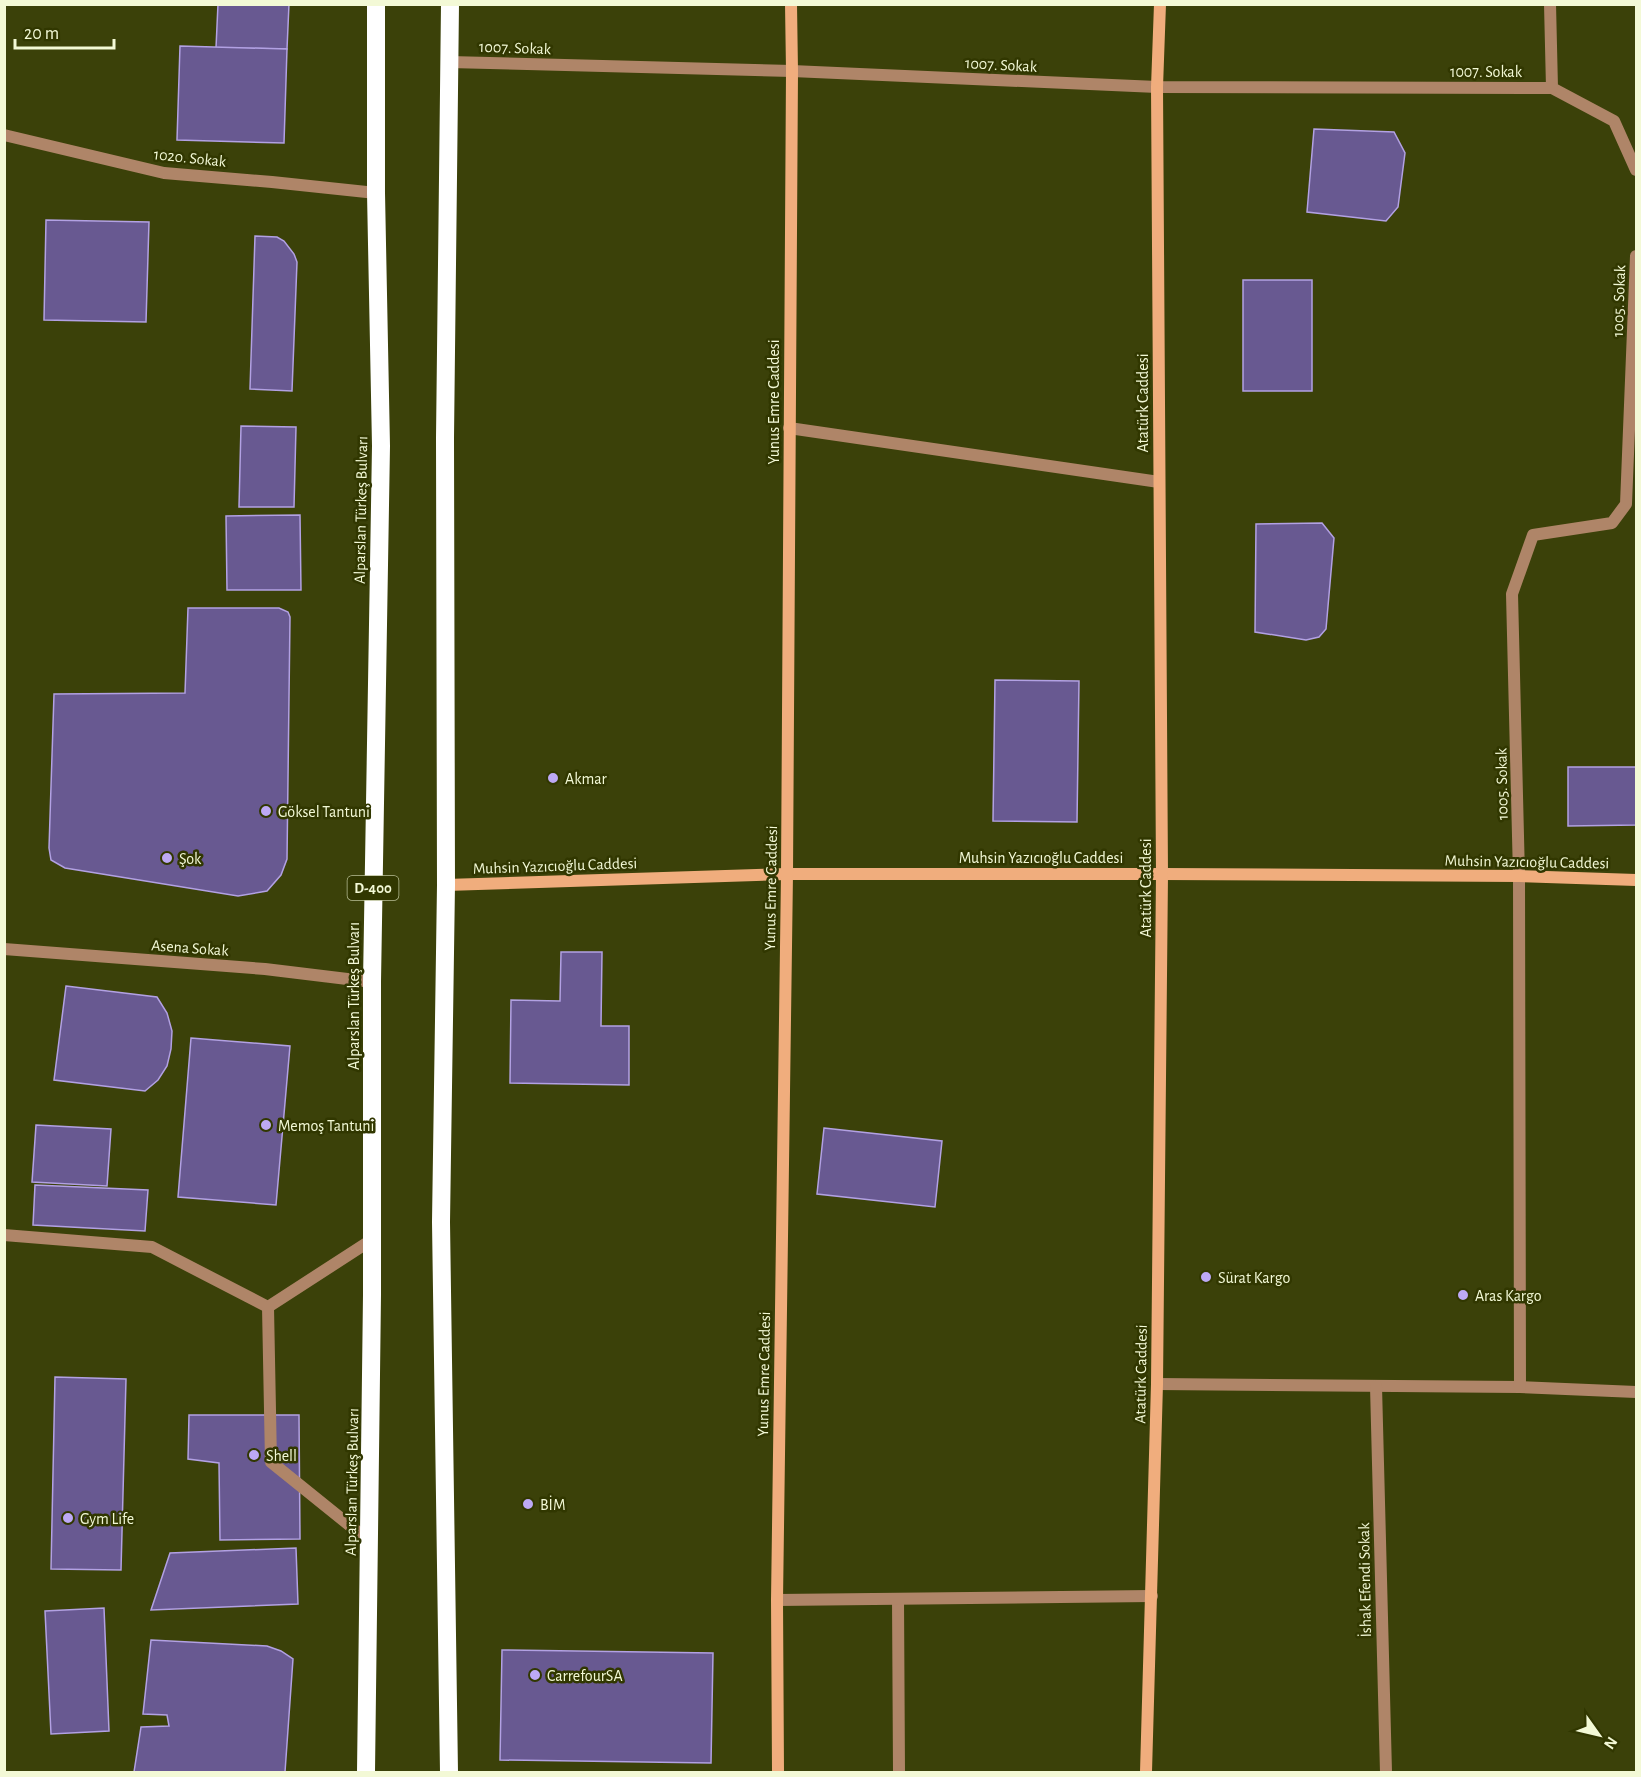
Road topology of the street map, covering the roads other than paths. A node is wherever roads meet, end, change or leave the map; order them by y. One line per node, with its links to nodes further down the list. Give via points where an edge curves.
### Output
1 (376, 4): 12 (highway, Alparslan Türkeş Bulvarı / D-400)
2 (450, 4): 6 (highway)
3 (791, 4): 7 (street, Yunus Emre Caddesi)
4 (1160, 4): 8 (street, Atatürk Caddesi)
5 (1550, 4): 9 (street)
6 (449, 62): 7 (street, 1007. Sokak); 20 (highway)
7 (792, 71): 8 (street, 1007. Sokak); 14 (street, Yunus Emre Caddesi)
8 (1157, 87): 9 (street, 1007. Sokak); 15 (street, Atatürk Caddesi)
9 (1552, 88): 11 (street, via 1614,121)
10 (4, 135): 12 (street, 1020. Sokak, via 164,174)
11 (1636, 170)
12 (376, 193): 22 (highway, Alparslan Türkeş Bulvarı / D-400, via 381,446)
13 (1636, 256): 18 (street, 1005. Sokak, via 1626,504 1612,523 1533,535 1512,594)
14 (789, 428): 15 (street); 16 (street, Yunus Emre Caddesi)
15 (1159, 482): 17 (street, Atatürk Caddesi)
16 (787, 874): 17 (street, Muhsin Yazıcıoğlu Caddesi); 20 (street, Muhsin Yazıcıoğlu Caddesi); 32 (street, Yunus Emre Caddesi)
17 (1162, 874): 18 (street, Muhsin Yazıcıoğlu Caddesi); 26 (street, Atatürk Caddesi)
18 (1520, 876): 19 (street, Muhsin Yazıcıoğlu Caddesi); 28 (street, 1005. Sokak)
19 (1636, 880)
20 (446, 885): 35 (highway, via 441,1222)
21 (4, 949): 22 (street, Asena Sokak, via 265,969)
22 (372, 982): 24 (highway, Alparslan Türkeş Bulvarı / D-400)
23 (4, 1235): 25 (street, via 152,1247)
24 (373, 1239): 25 (street); 30 (highway, Alparslan Türkeş Bulvarı / D-400)
25 (268, 1307): 30 (street, via 271,1462)
26 (1157, 1384): 27 (street); 31 (street, Atatürk Caddesi)
27 (1376, 1386): 28 (street); 39 (street, İshak Efendi Sokak)
28 (1520, 1387): 29 (street)
29 (1636, 1392)
30 (369, 1541): 34 (highway, Alparslan Türkeş Bulvarı / D-400)
31 (1152, 1596): 33 (street); 38 (street, Atatürk Caddesi)
32 (777, 1599): 33 (street); 36 (street, Yunus Emre Caddesi)
33 (898, 1599): 37 (street)
34 (366, 1773)
35 (449, 1773)
36 (778, 1773)
37 (899, 1773)
38 (1146, 1773)
39 (1386, 1773)

